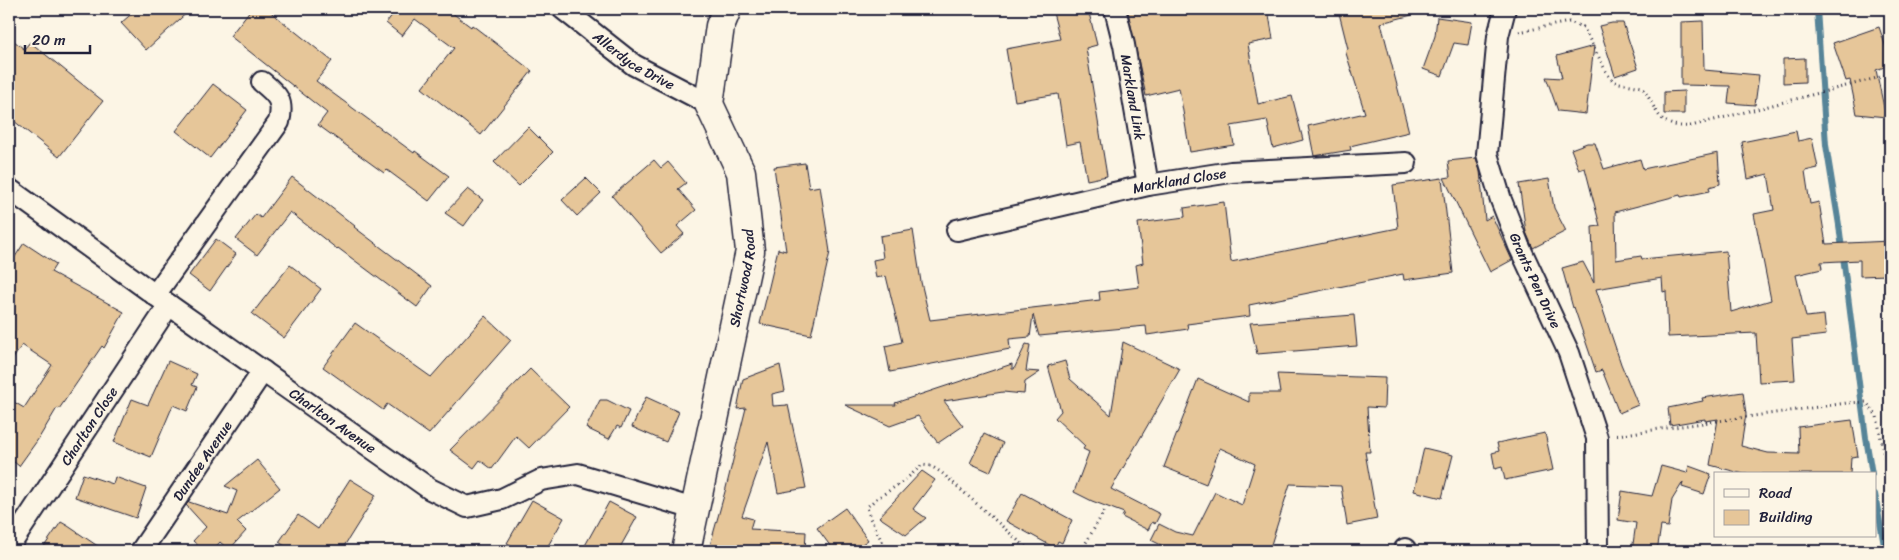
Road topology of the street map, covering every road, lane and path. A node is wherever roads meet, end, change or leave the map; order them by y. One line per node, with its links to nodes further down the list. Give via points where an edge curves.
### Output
1 (563, 9): 8 (street, Allerdyce Drive, via 634,65)
2 (727, 9): 8 (main road, via 720,26)
3 (1115, 9): 10 (street, Markland Link)
4 (1505, 9): 5 (street, Grants Pen Drive)
5 (1498, 36): 6 (path, via 1569,22 1583,27 1614,82 1642,87 1662,120 1675,127 1834,90 1885,76); 15 (street, Grants Pen Drive, via 1487,154 1519,246 1569,353)
6 (1890, 71)
7 (262, 82): 13 (street, Charlton Close, via 280,101 282,110 278,122)
8 (709, 104): 17 (main road, Shortwood Road, via 741,172 750,251)
9 (1406, 162): 10 (street, Markland Close, via 1231,172)
10 (1148, 185): 12 (street, Markland Close)
11 (9, 189): 13 (street, Charlton Avenue)
12 (957, 230)
13 (162, 300): 14 (street, Charlton Avenue); 19 (street, Charlton Close)
14 (263, 371): 17 (street, Charlton Avenue, via 430,489 467,507 502,500 541,480 578,474); 20 (street, Dundee Avenue)
15 (1597, 438): 16 (path, via 1866,402 1877,416); 25 (street, Grants Pen Drive)
16 (1890, 490)
17 (694, 509): 21 (main road, Shortwood Road)
18 (1105, 510): 24 (path)
19 (9, 547)
20 (141, 551)
21 (686, 551)
22 (885, 551): 23 (path, via 868,507 922,465 942,473)
23 (1030, 551)
24 (1081, 551)
25 (1598, 551)

